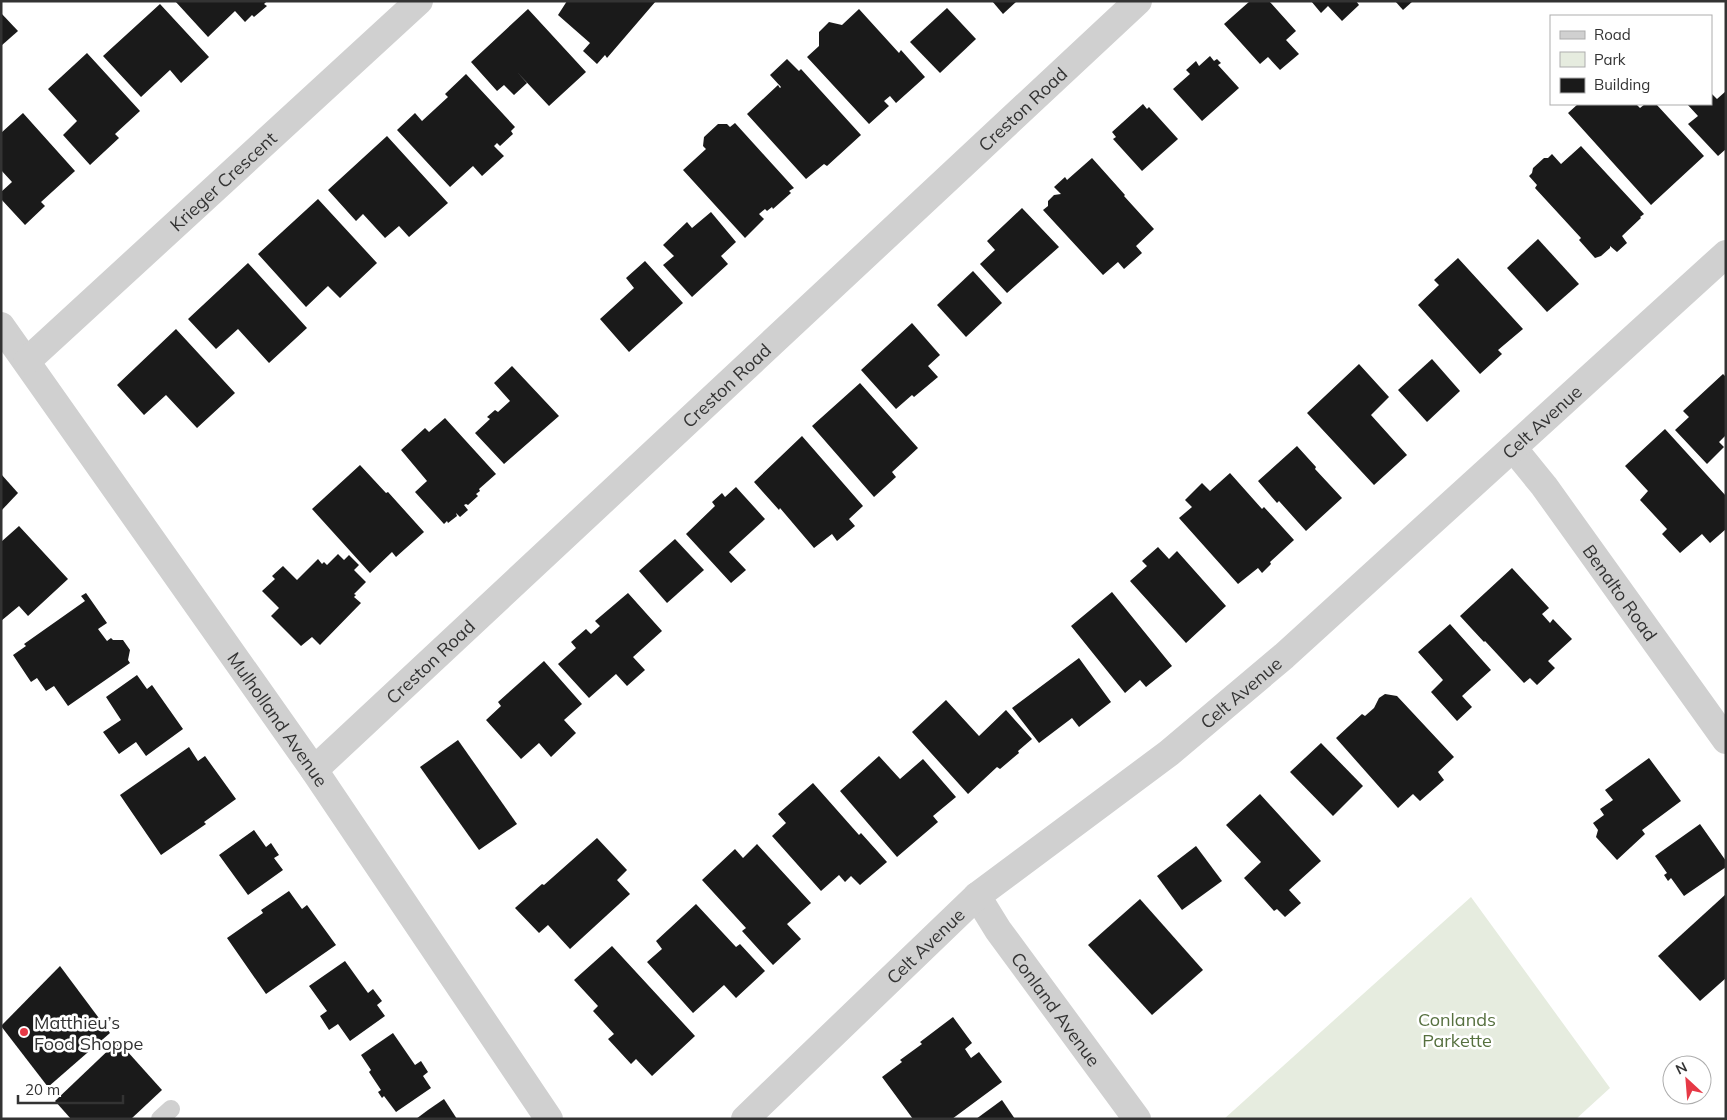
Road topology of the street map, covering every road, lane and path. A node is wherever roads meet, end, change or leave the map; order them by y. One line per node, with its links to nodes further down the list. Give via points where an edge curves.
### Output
1 (419, 1): 5 (street, Krieger Crescent)
2 (1138, 1): 8 (street, Creston Road)
3 (1726, 254): 6 (street, Celt Avenue)
4 (1, 326): 5 (street, Mulholland Avenue)
5 (27, 362): 8 (street, Mulholland Avenue)
6 (1513, 448): 7 (street, Benalto Road, via 1544,486); 9 (street, Celt Avenue, via 1284,656 1169,753)
7 (1726, 740)
8 (314, 770): 10 (street, Mulholland Avenue)
9 (977, 896): 11 (street, Celt Avenue); 12 (street, Conland Avenue, via 998,930)
10 (549, 1119)
11 (745, 1119)
12 (1137, 1119)

